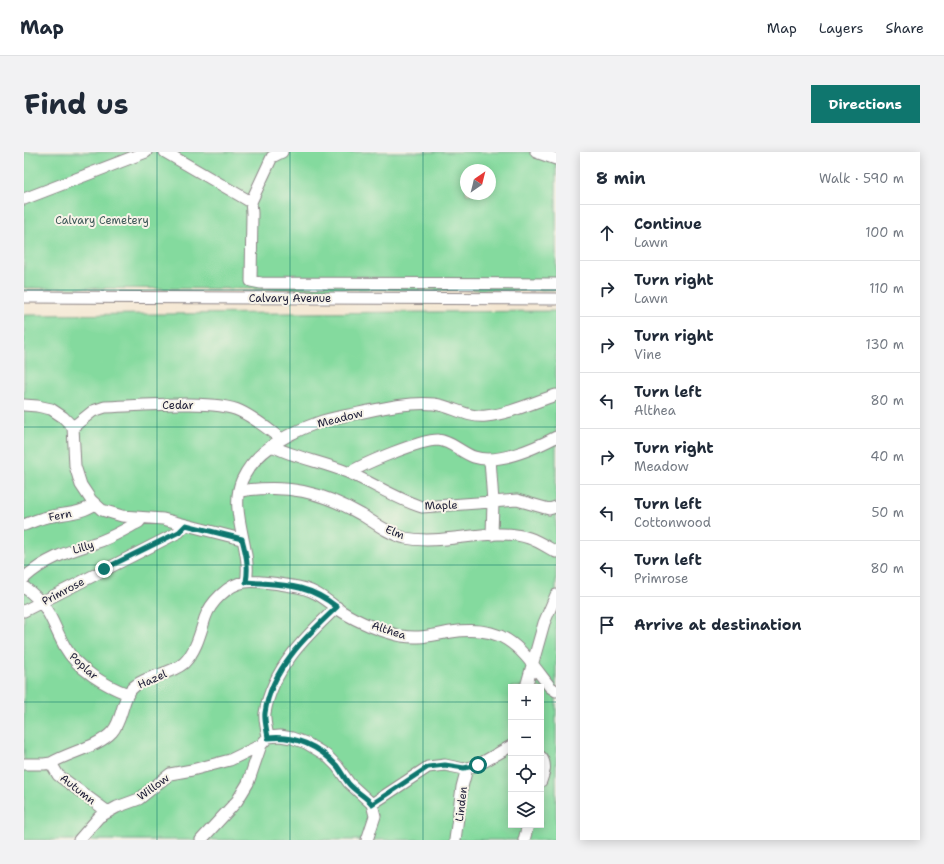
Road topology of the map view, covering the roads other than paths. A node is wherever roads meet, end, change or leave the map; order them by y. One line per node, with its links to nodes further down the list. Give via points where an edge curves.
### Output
1 (146, 152): 6 (street)
2 (165, 152): 7 (street)
3 (536, 152): 5 (street)
4 (277, 154): 7 (street, via 258,183)
5 (553, 159)
6 (24, 199)
7 (251, 202): 8 (street, via 251,281)
8 (556, 284)
9 (24, 297): 10 (street, Calvary Avenue)
10 (556, 299)
11 (556, 395): 15 (street, Meadow, via 487,416 474,416 434,404 395,405 318,422)
12 (24, 405): 13 (street, via 51,409)
13 (73, 427): 15 (street, Cedar, via 93,411 105,406 216,405 239,410 258,422); 20 (street, via 75,466 81,485)
14 (556, 437): 16 (street, via 518,453)
15 (276, 443): 17 (street, Maple, via 287,453 316,460); 18 (street, Meadow, via 248,469 241,481)
16 (490, 459): 17 (street, via 475,457 438,440 401,450); 19 (street)
17 (349, 473): 19 (street, Maple, via 408,503 422,506)
18 (240, 492): 25 (street, Elm, via 276,488 305,490 331,498 404,538 424,540); 26 (street, Meadow, via 238,502)
19 (493, 502): 21 (street, Maple, via 517,500 549,508); 25 (street)
20 (95, 504): 22 (street, via 102,510 122,516); 23 (street, Fern, via 88,509 47,517)
21 (556, 507)
22 (142, 518): 24 (street, via 163,519); 28 (street, Lilly, via 139,522 96,543 54,556)
23 (24, 525)
24 (186, 525): 26 (street); 32 (street, Primrose, via 179,532)
25 (492, 535): 27 (street, Elm, via 530,538)
26 (242, 539): 29 (street, Meadow, via 247,560)
27 (556, 552)
28 (24, 578)
29 (246, 582): 33 (street, Althea, via 293,586 313,591); 38 (street, Hazel, via 238,584 215,599 199,638 182,665 135,685)
30 (24, 587): 32 (street, Poplar)
31 (556, 594): 35 (street)
32 (41, 602): 34 (street, Primrose); 38 (street, Poplar, via 47,608 65,648 85,670 110,687)
33 (337, 607): 35 (street, Althea, via 369,624 398,635 416,638 476,631 498,635 514,643); 39 (street, via 297,646 283,666 270,693 265,714)
34 (24, 611)
35 (532, 663): 36 (street); 37 (street, Althea)
36 (527, 684)
37 (556, 691)
38 (128, 694): 41 (street, Hazel, via 119,723 111,733)
39 (264, 741): 44 (street, via 292,738 306,743 326,755 349,783); 45 (street, Willow, via 230,760 170,774 139,799); 48 (street, via 248,783 237,802)
40 (508, 748): 43 (street, via 478,765)
41 (51, 763): 42 (street, Hazel); 45 (street, Autumn, via 58,775)
42 (24, 764)
43 (467, 768): 44 (street, via 445,765 428,767); 50 (street, Linden)
44 (372, 804): 49 (street, via 375,816)
45 (108, 812): 47 (street, Willow, via 99,817)
46 (527, 828): 51 (street)
47 (79, 840)
48 (200, 840)
49 (367, 840)
50 (455, 840)
51 (524, 840)

